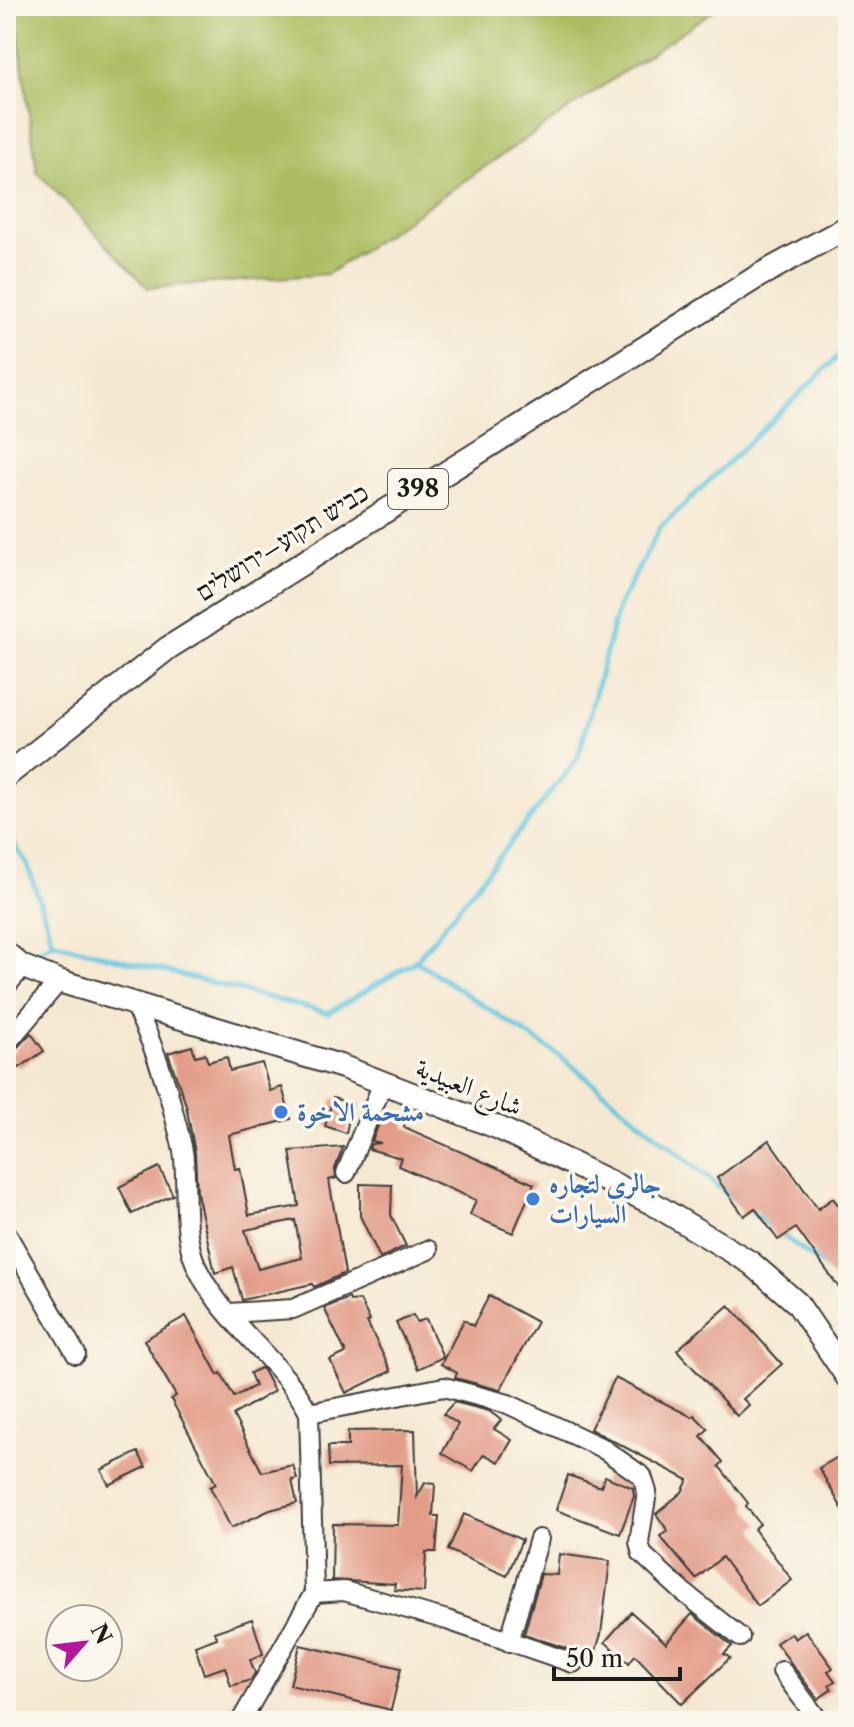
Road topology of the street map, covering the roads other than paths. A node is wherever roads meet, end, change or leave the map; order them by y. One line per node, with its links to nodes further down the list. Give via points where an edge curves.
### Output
1 (848, 227): 2 (main road, כביש תקוע–ירושלים / 398, via 760,275 168,648)
2 (6, 776)
3 (11, 967): 4 (main road, شارع العبيدية)
4 (59, 981): 5 (main road, شارع العبيدية); 6 (street)
5 (133, 1003): 7 (main road, شارع العبيدية); 11 (street, via 164,1072 184,1156 193,1256)
6 (6, 1044)
7 (383, 1083): 8 (street); 13 (main road, شارع العبيدية, via 499,1128 652,1203 751,1263 797,1303)
8 (346, 1173)
9 (6, 1233): 12 (street)
10 (428, 1250): 11 (street, via 293,1309)
11 (229, 1313): 14 (street, via 297,1389)
12 (76, 1354)
13 (848, 1378)
14 (309, 1413): 16 (street); 17 (street, via 444,1387 508,1404 602,1448 642,1476 647,1492 642,1554)
15 (539, 1539): 18 (street)
16 (314, 1593): 18 (street, via 344,1591); 21 (street)
17 (740, 1637)
18 (509, 1642): 19 (street)
19 (573, 1663)
20 (782, 1671): 22 (street)
21 (241, 1721)
22 (819, 1721)

